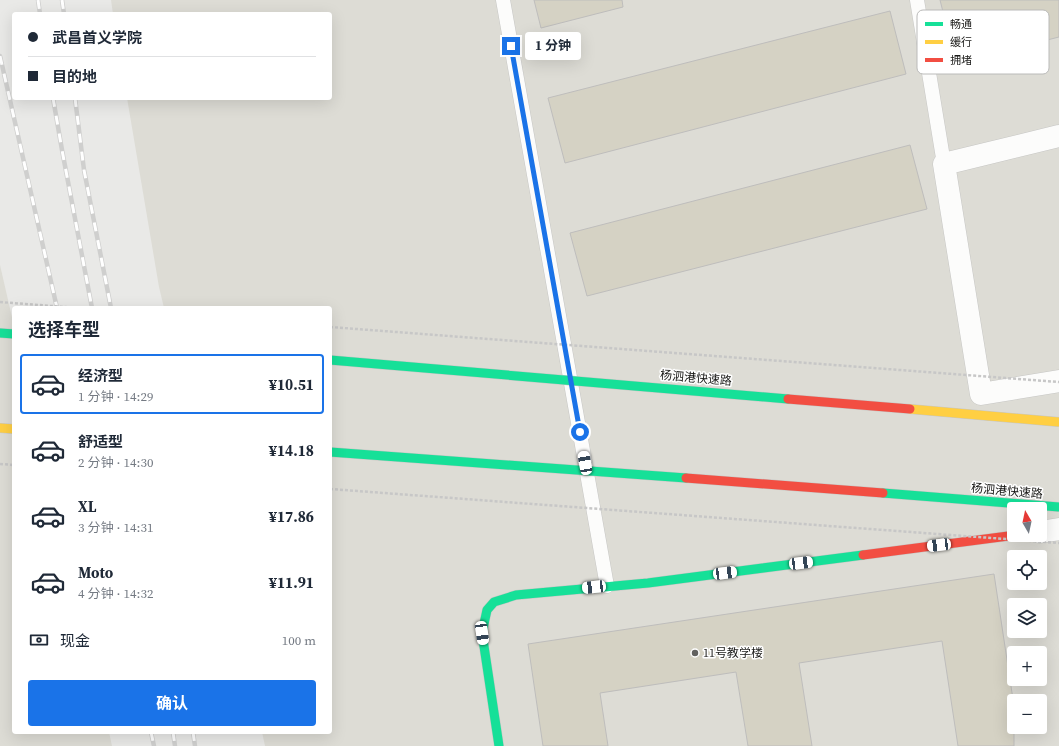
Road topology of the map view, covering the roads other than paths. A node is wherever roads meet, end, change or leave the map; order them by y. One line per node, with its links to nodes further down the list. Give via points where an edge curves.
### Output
1 (503, 0): 19 (lane)
2 (917, 0): 3 (lane)
3 (919, 10)
4 (929, 74): 6 (lane)
5 (1059, 136): 6 (street)
6 (944, 164): 10 (street, via 981,394)
7 (0, 333): 8 (main road)
8 (12, 334)
9 (332, 360): 11 (main road, 杨泗港快速路, bridge)
10 (1059, 382)
11 (1059, 422)
12 (0, 428): 13 (main road)
13 (12, 429)
14 (332, 452): 15 (main road, 杨泗港快速路, bridge)
15 (1059, 507)
16 (1059, 529): 17 (street)
17 (1047, 531)
18 (1007, 536): 19 (main road, via 648,583)
19 (607, 586): 20 (main road, via 516,594 496,600 487,608 482,633)
20 (498, 746)

